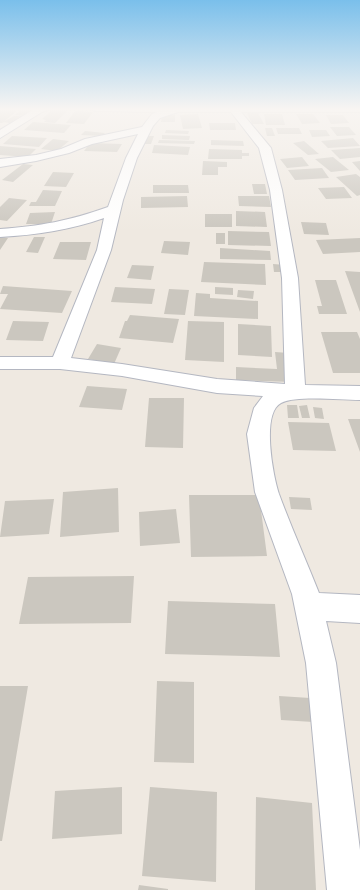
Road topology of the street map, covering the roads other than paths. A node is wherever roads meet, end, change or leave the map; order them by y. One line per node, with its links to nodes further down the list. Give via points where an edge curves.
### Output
1 (69, 150): 4 (street, via 41,157)
2 (136, 150): 5 (street)
3 (265, 150): 9 (street, via 276,190 290,278)
4 (0, 163)
5 (113, 210): 6 (street, via 76,223 35,231); 8 (street, via 104,250)
6 (0, 233)
7 (0, 363): 8 (street)
8 (60, 363): 9 (street, via 122,370 217,386)
9 (295, 392): 10 (street); 11 (street, via 273,398 264,408 258,434 267,492)
10 (360, 393)
11 (309, 606): 12 (street); 13 (street, via 321,663)
12 (360, 610)
13 (346, 890)

